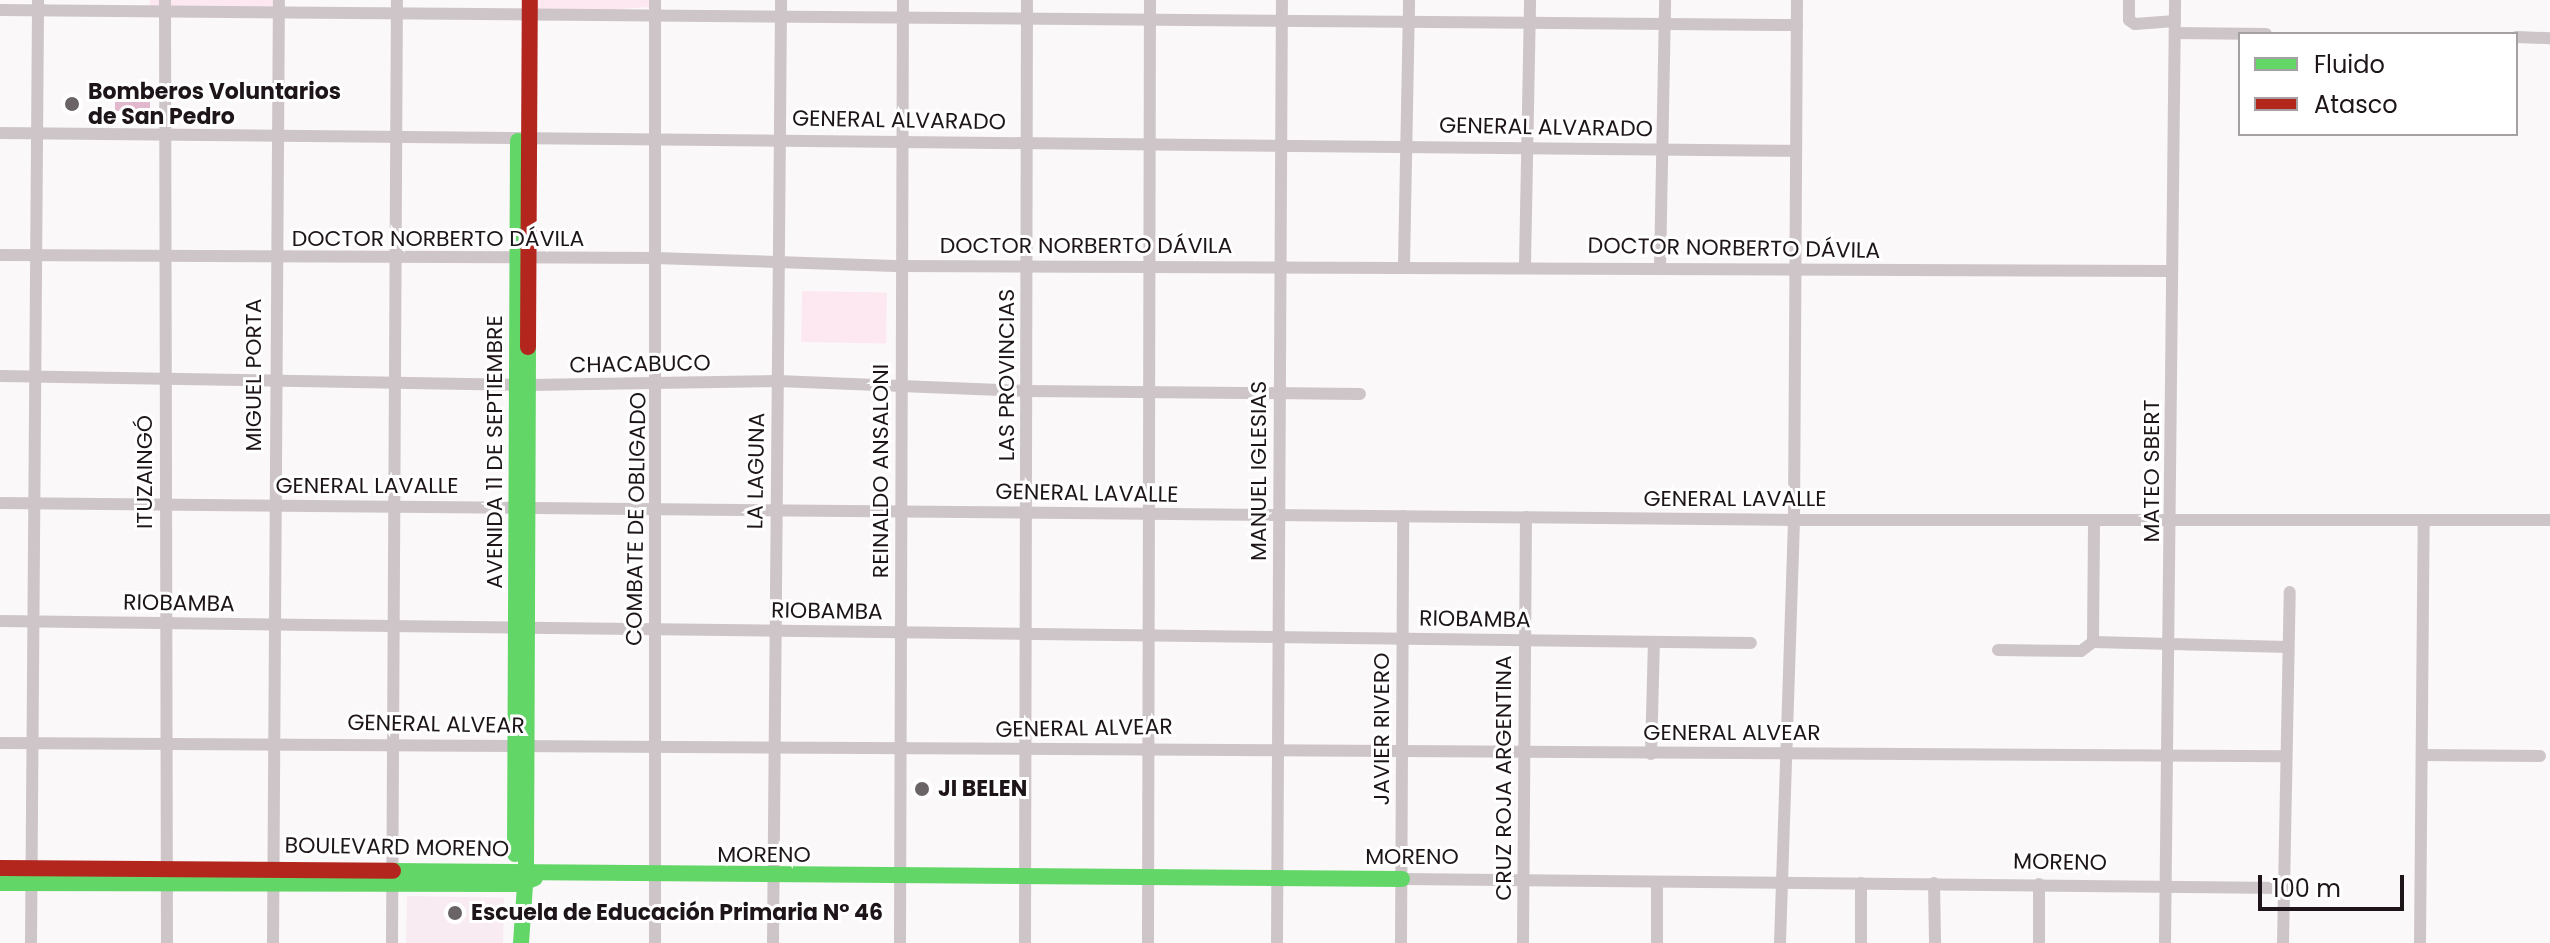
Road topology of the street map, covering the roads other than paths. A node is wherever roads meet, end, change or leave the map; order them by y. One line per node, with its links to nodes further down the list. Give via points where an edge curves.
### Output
1 (655, 0): 19 (street, COMBATE DE OBLIGADO)
2 (903, 0): 20 (street, REINALDO ANSALONI)
3 (1027, 0): 21 (street, LAS PROVINCIAS)
4 (1150, 0): 22 (street)
5 (1282, 0): 23 (street, MANUEL IGLESIAS)
6 (1409, 0): 24 (street)
7 (1530, 0): 25 (street)
8 (1665, 0): 26 (street)
9 (1797, 0): 27 (street)
10 (2129, 0): 28 (street, via 2129,20 2135,24)
11 (2175, 0): 28 (street, MATEO SBERT)
12 (38, 5): 13 (street); 18 (street); 33 (street)
13 (165, 5): 14 (street); 34 (street, ITUZAINGÓ)
14 (279, 6): 15 (street); 36 (street, MIGUEL PORTA)
15 (397, 6): 17 (street); 35 (street)
16 (781, 6): 19 (street); 20 (street); 38 (street, LA LAGUNA)
17 (524, 8): 19 (street); 37 (main road, AVENIDA 11 DE SEPTIEMBRE)
18 (0, 10)
19 (655, 14): 39 (street, COMBATE DE OBLIGADO)
20 (903, 15): 21 (street); 40 (street, REINALDO ANSALONI)
21 (1027, 15): 22 (street); 41 (street, LAS PROVINCIAS)
22 (1149, 16): 23 (street); 42 (street)
23 (1282, 19): 24 (street); 43 (street, MANUEL IGLESIAS)
24 (1409, 23): 25 (street); 44 (street)
25 (1530, 23): 26 (street); 45 (street)
26 (1665, 24): 27 (street); 46 (street)
27 (1797, 25): 47 (street)
28 (2175, 27): 29 (street); 64 (street, MATEO SBERT)
29 (2240, 32)
30 (2518, 37): 31 (street)
31 (2550, 38)
32 (0, 133): 33 (street, GENERAL ALVARADO)
33 (37, 133): 34 (street, GENERAL ALVARADO); 49 (street)
34 (165, 133): 36 (street, GENERAL ALVARADO); 50 (street, ITUZAINGÓ)
35 (393, 134): 36 (street, GENERAL ALVARADO); 37 (street, GENERAL ALVARADO); 52 (street)
36 (275, 135): 54 (street, MIGUEL PORTA)
37 (524, 135): 39 (street, GENERAL ALVARADO); 53 (main road, AVENIDA 11 DE SEPTIEMBRE)
38 (779, 138): 39 (street, GENERAL ALVARADO); 40 (street, GENERAL ALVARADO); 55 (street, LA LAGUNA)
39 (654, 139): 51 (street, COMBATE DE OBLIGADO)
40 (902, 140): 41 (street, GENERAL ALVARADO); 59 (street, REINALDO ANSALONI)
41 (1028, 143): 42 (street, GENERAL ALVARADO); 56 (street, LAS PROVINCIAS)
42 (1149, 144): 43 (street, GENERAL ALVARADO); 60 (street)
43 (1282, 144): 44 (street, GENERAL ALVARADO); 61 (street, MANUEL IGLESIAS)
44 (1407, 145): 45 (street, GENERAL ALVARADO); 57 (street)
45 (1528, 146): 46 (street, GENERAL ALVARADO); 58 (street)
46 (1663, 148): 47 (street, GENERAL ALVARADO); 62 (street)
47 (1796, 151): 63 (street)
48 (0, 255): 49 (street, DOCTOR NORBERTO DÁVILA)
49 (35, 255): 50 (street, DOCTOR NORBERTO DÁVILA); 66 (street)
50 (165, 257): 54 (street, DOCTOR NORBERTO DÁVILA); 67 (street, ITUZAINGÓ)
51 (655, 258): 53 (street, DOCTOR NORBERTO DÁVILA); 55 (street, DOCTOR NORBERTO DÁVILA); 71 (street, COMBATE DE OBLIGADO)
52 (392, 259): 53 (street, DOCTOR NORBERTO DÁVILA); 54 (street, DOCTOR NORBERTO DÁVILA); 70 (street)
53 (523, 259): 72 (main road, AVENIDA 11 DE SEPTIEMBRE)
54 (275, 260): 68 (street, MIGUEL PORTA)
55 (780, 261): 59 (street, DOCTOR NORBERTO DÁVILA); 69 (street, LA LAGUNA)
56 (1027, 265): 59 (street, DOCTOR NORBERTO DÁVILA); 60 (street, DOCTOR NORBERTO DÁVILA); 74 (street, LAS PROVINCIAS)
57 (1404, 265): 58 (street, DOCTOR NORBERTO DÁVILA); 61 (street, DOCTOR NORBERTO DÁVILA)
58 (1525, 265): 62 (street, DOCTOR NORBERTO DÁVILA)
59 (902, 266): 73 (street, REINALDO ANSALONI)
60 (1148, 266): 61 (street, DOCTOR NORBERTO DÁVILA); 75 (street)
61 (1280, 266): 76 (street, MANUEL IGLESIAS)
62 (1660, 268): 63 (street, DOCTOR NORBERTO DÁVILA)
63 (1795, 270): 64 (street, DOCTOR NORBERTO DÁVILA); 93 (street)
64 (2172, 271): 92 (street, MATEO SBERT)
65 (0, 376): 66 (street, CHACABUCO)
66 (33, 377): 67 (street, CHACABUCO); 79 (street)
67 (165, 378): 68 (street, CHACABUCO); 80 (street, ITUZAINGÓ)
68 (273, 380): 70 (street, CHACABUCO); 81 (street, MIGUEL PORTA)
69 (778, 381): 71 (street, CHACABUCO); 73 (street, CHACABUCO); 85 (street, LA LAGUNA)
70 (392, 383): 72 (street, CHACABUCO); 82 (street)
71 (658, 384): 72 (street, CHACABUCO); 84 (street, COMBATE DE OBLIGADO)
72 (523, 385): 83 (main road, AVENIDA 11 DE SEPTIEMBRE)
73 (901, 388): 74 (street, CHACABUCO); 86 (street, REINALDO ANSALONI)
74 (1027, 391): 75 (street, CHACABUCO); 87 (street, LAS PROVINCIAS)
75 (1147, 392): 76 (street, CHACABUCO); 88 (street)
76 (1280, 393): 77 (street, CHACABUCO); 89 (street, MANUEL IGLESIAS)
77 (1360, 394)
78 (0, 503): 79 (street, GENERAL LAVALLE)
79 (34, 503): 80 (street, GENERAL LAVALLE); 99 (street)
80 (165, 504): 81 (street, GENERAL LAVALLE); 100 (street, ITUZAINGÓ)
81 (274, 505): 82 (street, GENERAL LAVALLE); 101 (street, MIGUEL PORTA)
82 (391, 506): 83 (street, GENERAL LAVALLE); 102 (street)
83 (522, 507): 84 (street, GENERAL LAVALLE); 103 (main road, AVENIDA 11 DE SEPTIEMBRE)
84 (655, 509): 85 (street, GENERAL LAVALLE); 104 (street, COMBATE DE OBLIGADO)
85 (774, 510): 86 (street, GENERAL LAVALLE); 105 (street, LA LAGUNA)
86 (901, 511): 87 (street, GENERAL LAVALLE); 106 (street, REINALDO ANSALONI)
87 (1027, 512): 88 (street, GENERAL LAVALLE); 107 (street, LAS PROVINCIAS)
88 (1146, 514): 89 (street, GENERAL LAVALLE); 108 (street)
89 (1279, 515): 90 (street, GENERAL LAVALLE); 109 (street, MANUEL IGLESIAS)
90 (1403, 516): 91 (street, GENERAL LAVALLE); 110 (street, JAVIER RIVERO)
91 (1526, 517): 93 (street, GENERAL LAVALLE); 111 (street, CRUZ ROJA ARGENTINA)
92 (2173, 519): 94 (street, GENERAL LAVALLE); 96 (street, GENERAL LAVALLE); 115 (street, MATEO SBERT)
93 (1794, 520): 96 (street, GENERAL LAVALLE); 132 (street)
94 (2424, 520): 95 (street, GENERAL LAVALLE); 135 (street)
95 (2550, 520)
96 (2094, 521): 113 (street)
97 (2290, 592): 116 (street)
98 (0, 621): 99 (street, RIOBAMBA)
99 (32, 621): 100 (street, RIOBAMBA); 121 (street)
100 (166, 623): 101 (street, RIOBAMBA); 120 (street, ITUZAINGÓ)
101 (273, 624): 102 (street, RIOBAMBA); 118 (street, MIGUEL PORTA)
102 (390, 626): 103 (street, RIOBAMBA); 122 (street)
103 (522, 630): 104 (street, RIOBAMBA); 123 (main road, AVENIDA 11 DE SEPTIEMBRE)
104 (653, 630): 105 (street, RIOBAMBA); 124 (street, COMBATE DE OBLIGADO)
105 (774, 631): 106 (street, RIOBAMBA); 126 (street, LA LAGUNA)
106 (901, 632): 107 (street, RIOBAMBA); 127 (street, REINALDO ANSALONI)
107 (1026, 634): 108 (street, RIOBAMBA); 129 (street, LAS PROVINCIAS)
108 (1145, 635): 109 (street, RIOBAMBA); 125 (street)
109 (1278, 637): 110 (street, RIOBAMBA); 128 (street, MANUEL IGLESIAS)
110 (1402, 639): 111 (street, RIOBAMBA); 130 (street, JAVIER RIVERO)
111 (1525, 640): 112 (street, RIOBAMBA); 131 (street, CRUZ ROJA ARGENTINA)
112 (1654, 642): 114 (street, RIOBAMBA); 133 (street)
113 (2093, 642): 115 (street); 117 (street, via 2081,651)
114 (1751, 643)
115 (2169, 644): 116 (street); 134 (street, MATEO SBERT)
116 (2288, 647): 136 (street)
117 (1998, 650)
118 (271, 741): 120 (street, GENERAL ALVEAR); 122 (street, GENERAL ALVEAR); 140 (street, MIGUEL PORTA)
119 (0, 743): 121 (street, GENERAL ALVEAR)
120 (166, 743): 121 (street, GENERAL ALVEAR); 139 (street, ITUZAINGÓ)
121 (32, 744): 141 (street)
122 (394, 744): 123 (street, GENERAL ALVEAR); 142 (street)
123 (521, 745): 124 (street, GENERAL ALVEAR); 143 (main road, AVENIDA 11 DE SEPTIEMBRE)
124 (654, 745): 126 (street, GENERAL ALVEAR); 145 (street, COMBATE DE OBLIGADO)
125 (1145, 746): 128 (street, GENERAL ALVEAR); 129 (street, GENERAL ALVEAR); 148 (street)
126 (773, 748): 127 (street, GENERAL ALVEAR); 147 (street, LA LAGUNA)
127 (900, 748): 129 (street, GENERAL ALVEAR); 144 (street, REINALDO ANSALONI)
128 (1278, 748): 130 (street, GENERAL ALVEAR); 149 (street, MANUEL IGLESIAS)
129 (1026, 749): 146 (street, LAS PROVINCIAS)
130 (1402, 749): 131 (street, GENERAL ALVEAR); 150 (street, JAVIER RIVERO)
131 (1524, 751): 133 (street, GENERAL ALVEAR); 151 (street, CRUZ ROJA ARGENTINA)
132 (1784, 753): 133 (street, GENERAL ALVEAR); 134 (street, GENERAL ALVEAR); 153 (street)
133 (1651, 754)
134 (2168, 755): 136 (street, GENERAL ALVEAR); 158 (street, MATEO SBERT)
135 (2422, 755): 137 (street); 180 (street)
136 (2286, 756): 159 (street)
137 (2540, 756)
138 (0, 868): 141 (main road, BOULEVARD MORENO)
139 (166, 873): 140 (main road, BOULEVARD MORENO); 141 (main road, BOULEVARD MORENO); 161 (street, ITUZAINGÓ)
140 (272, 874): 142 (main road, BOULEVARD MORENO); 162 (street, MIGUEL PORTA)
141 (32, 875): 154 (main road, BOULEVARD MORENO); 160 (street)
142 (391, 875): 143 (main road, BOULEVARD MORENO); 163 (street)
143 (525, 876): 145 (main road, MORENO); 164 (main road, AVENIDA 11 DE SEPTIEMBRE)
144 (900, 876): 146 (main road, MORENO); 147 (main road, MORENO); 167 (street, REINALDO ANSALONI)
145 (655, 877): 147 (main road, MORENO); 165 (street, COMBATE DE OBLIGADO)
146 (1026, 877): 148 (main road, MORENO); 168 (street, LAS PROVINCIAS)
147 (773, 878): 166 (street, LA LAGUNA)
148 (1147, 879): 149 (main road, MORENO); 169 (street)
149 (1277, 879): 150 (main road, MORENO); 170 (street, MANUEL IGLESIAS)
150 (1402, 879): 151 (street, MORENO); 171 (street, JAVIER RIVERO)
151 (1524, 880): 152 (street, MORENO); 172 (street, CRUZ ROJA ARGENTINA)
152 (1657, 882): 153 (street, MORENO); 173 (street)
153 (1780, 882): 155 (street, MORENO); 174 (street)
154 (0, 883)
155 (1861, 883): 156 (street, MORENO); 175 (street)
156 (1934, 883): 157 (street, MORENO); 176 (street)
157 (2039, 884): 158 (street, MORENO); 177 (street)
158 (2165, 885): 159 (street, MORENO); 178 (street, MATEO SBERT)
159 (2284, 888): 179 (street)
160 (31, 943)
161 (167, 943)
162 (273, 943)
163 (392, 943)
164 (521, 943)
165 (655, 943)
166 (773, 943)
167 (900, 943)
168 (1025, 943)
169 (1148, 943)
170 (1277, 943)
171 (1401, 943)
172 (1523, 943)
173 (1657, 943)
174 (1780, 943)
175 (1861, 943)
176 (1935, 943)
177 (2039, 943)
178 (2165, 943)
179 (2283, 943)
180 (2420, 943)

